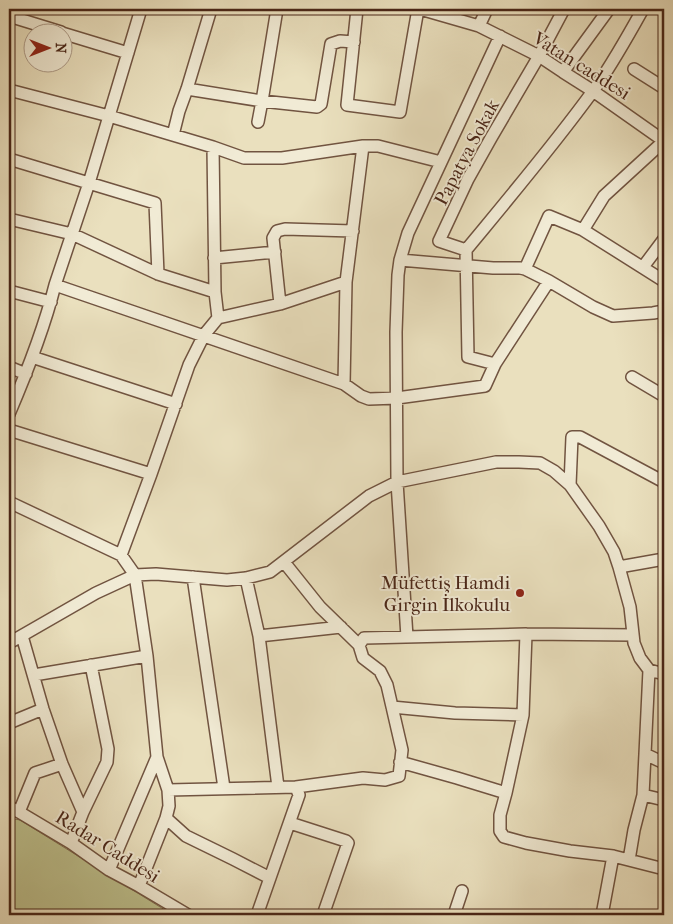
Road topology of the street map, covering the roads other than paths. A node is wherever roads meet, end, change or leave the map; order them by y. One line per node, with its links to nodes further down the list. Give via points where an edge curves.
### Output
1 (141, 9): 16 (street)
2 (210, 9): 21 (street)
3 (277, 9): 24 (street)
4 (357, 9): 15 (street)
5 (423, 9): 12 (street, Vatan caddesi); 15 (street, via 400,112 347,105)
6 (487, 9): 12 (street)
7 (564, 9): 17 (street)
8 (609, 9): 19 (street)
9 (642, 9): 23 (street)
10 (9, 16): 11 (street)
11 (28, 22)
12 (479, 26): 14 (street, Vatan caddesi)
13 (72, 36): 16 (street)
14 (500, 36): 17 (street, Vatan caddesi); 32 (street)
15 (354, 42): 24 (street, via 331,44 322,104 317,107)
16 (128, 53): 25 (street)
17 (539, 56): 19 (street, Vatan caddesi); 39 (street, Papatya Sokak, via 468,179 440,241)
18 (634, 69): 20 (street)
19 (562, 72): 23 (street, Vatan caddesi)
20 (664, 88)
21 (187, 89): 24 (street); 27 (street)
22 (9, 90): 25 (street)
23 (593, 90): 28 (street, Vatan caddesi); 39 (street)
24 (262, 101): 26 (street)
25 (109, 116): 27 (street); 33 (street)
26 (258, 122)
27 (173, 135): 30 (street)
28 (664, 140): 35 (street, via 604,196)
29 (364, 146): 30 (street, via 282,158 244,158); 32 (street, via 378,146); 36 (street)
30 (214, 147): 41 (street)
31 (9, 159): 33 (street)
32 (441, 162): 42 (street, via 408,233)
33 (89, 183): 37 (street); 46 (street, via 155,203)
34 (9, 219): 37 (street)
35 (583, 230): 44 (street); 45 (street, via 549,216)
36 (353, 231): 40 (street, via 277,231); 48 (street)
37 (72, 234): 46 (street); 50 (street)
38 (664, 239): 44 (street)
39 (466, 250): 43 (street)
40 (275, 252): 41 (street); 54 (street)
41 (214, 258): 52 (street)
42 (400, 260): 43 (street); 65 (street)
43 (466, 266): 45 (street); 59 (street, via 468,358)
44 (643, 267): 47 (street)
45 (525, 269): 49 (street)
46 (158, 274): 52 (street)
47 (664, 281)
48 (346, 282): 54 (street); 63 (street)
49 (549, 282): 55 (street, via 613,316); 59 (street)
50 (55, 285): 53 (street); 57 (street)
51 (9, 292): 53 (street)
52 (215, 292): 56 (street)
53 (51, 302): 58 (street)
54 (280, 304): 56 (street)
55 (664, 311)
56 (218, 318): 57 (street)
57 (204, 335): 63 (street); 66 (street, via 189,365)
58 (32, 358): 61 (street); 66 (street)
59 (495, 364): 65 (street, via 486,386)
60 (9, 367): 61 (street)
61 (26, 374): 67 (street)
62 (632, 377): 64 (street)
63 (344, 384): 65 (street, via 369,399)
64 (664, 396)
65 (397, 398): 70 (street)
66 (176, 404): 69 (street)
67 (9, 414)
68 (9, 430): 69 (street)
69 (152, 474): 74 (street)
70 (397, 482): 72 (street, via 496,462 519,462 540,463); 76 (street, via 369,496); 86 (street)
71 (664, 482): 72 (street, via 580,437 572,437)
72 (570, 485): 77 (street, via 599,526)
73 (9, 502): 74 (street)
74 (121, 555): 78 (street)
75 (664, 559): 77 (street)
76 (284, 562): 80 (street, via 270,572); 81 (street, via 320,607)
77 (619, 566): 83 (street, via 630,607)
78 (135, 575): 79 (street); 84 (street, via 96,593); 89 (street)
79 (194, 577): 80 (street); 105 (street)
80 (246, 578): 85 (street)
81 (341, 627): 85 (street); 88 (street)
82 (526, 634): 83 (street); 86 (street); 96 (street)
83 (633, 635): 91 (street, via 640,658)
84 (22, 636): 87 (street); 93 (street)
85 (259, 636): 104 (street)
86 (407, 637): 88 (street, via 364,638)
87 (9, 643)
88 (359, 645): 94 (street, via 363,658 380,671)
89 (147, 656): 90 (street); 99 (street)
90 (91, 665): 93 (street); 111 (street, via 108,749 107,762)
91 (650, 670): 92 (street); 98 (street)
92 (664, 674)
93 (34, 675): 95 (street)
94 (392, 707): 96 (street); 100 (street, via 402,750)
95 (43, 709): 97 (street); 102 (street)
96 (523, 715): 107 (street)
97 (9, 723)
98 (644, 754): 101 (street); 108 (street)
99 (157, 757): 106 (street); 118 (street)
100 (400, 762): 103 (street, via 398,776 385,780 363,778); 107 (street)
101 (664, 763)
102 (62, 764): 110 (street, via 35,773); 111 (street)
103 (296, 786): 104 (street); 113 (street, via 299,795)
104 (278, 787): 105 (street)
105 (224, 788): 106 (street)
106 (168, 790): 112 (street)
107 (506, 793): 115 (street, via 500,815 500,830 504,837)
108 (644, 795): 109 (street); 116 (street)
109 (664, 800)
110 (14, 810): 114 (street, Radar Caddesi)
111 (83, 812): 114 (street)
112 (166, 818): 119 (street, via 186,836); 120 (street)
113 (290, 823): 119 (street); 124 (street, via 348,843)
114 (71, 843): 118 (street, Radar Caddesi)
115 (613, 856): 116 (street); 126 (street)
116 (629, 860): 117 (street)
117 (664, 869)
118 (109, 870): 120 (street, Radar Caddesi)
119 (270, 878): 123 (street)
120 (139, 886): 122 (street, Radar Caddesi)
121 (462, 891): 125 (street)
122 (188, 915)
123 (257, 915)
124 (323, 915)
125 (454, 915)
126 (602, 915)

